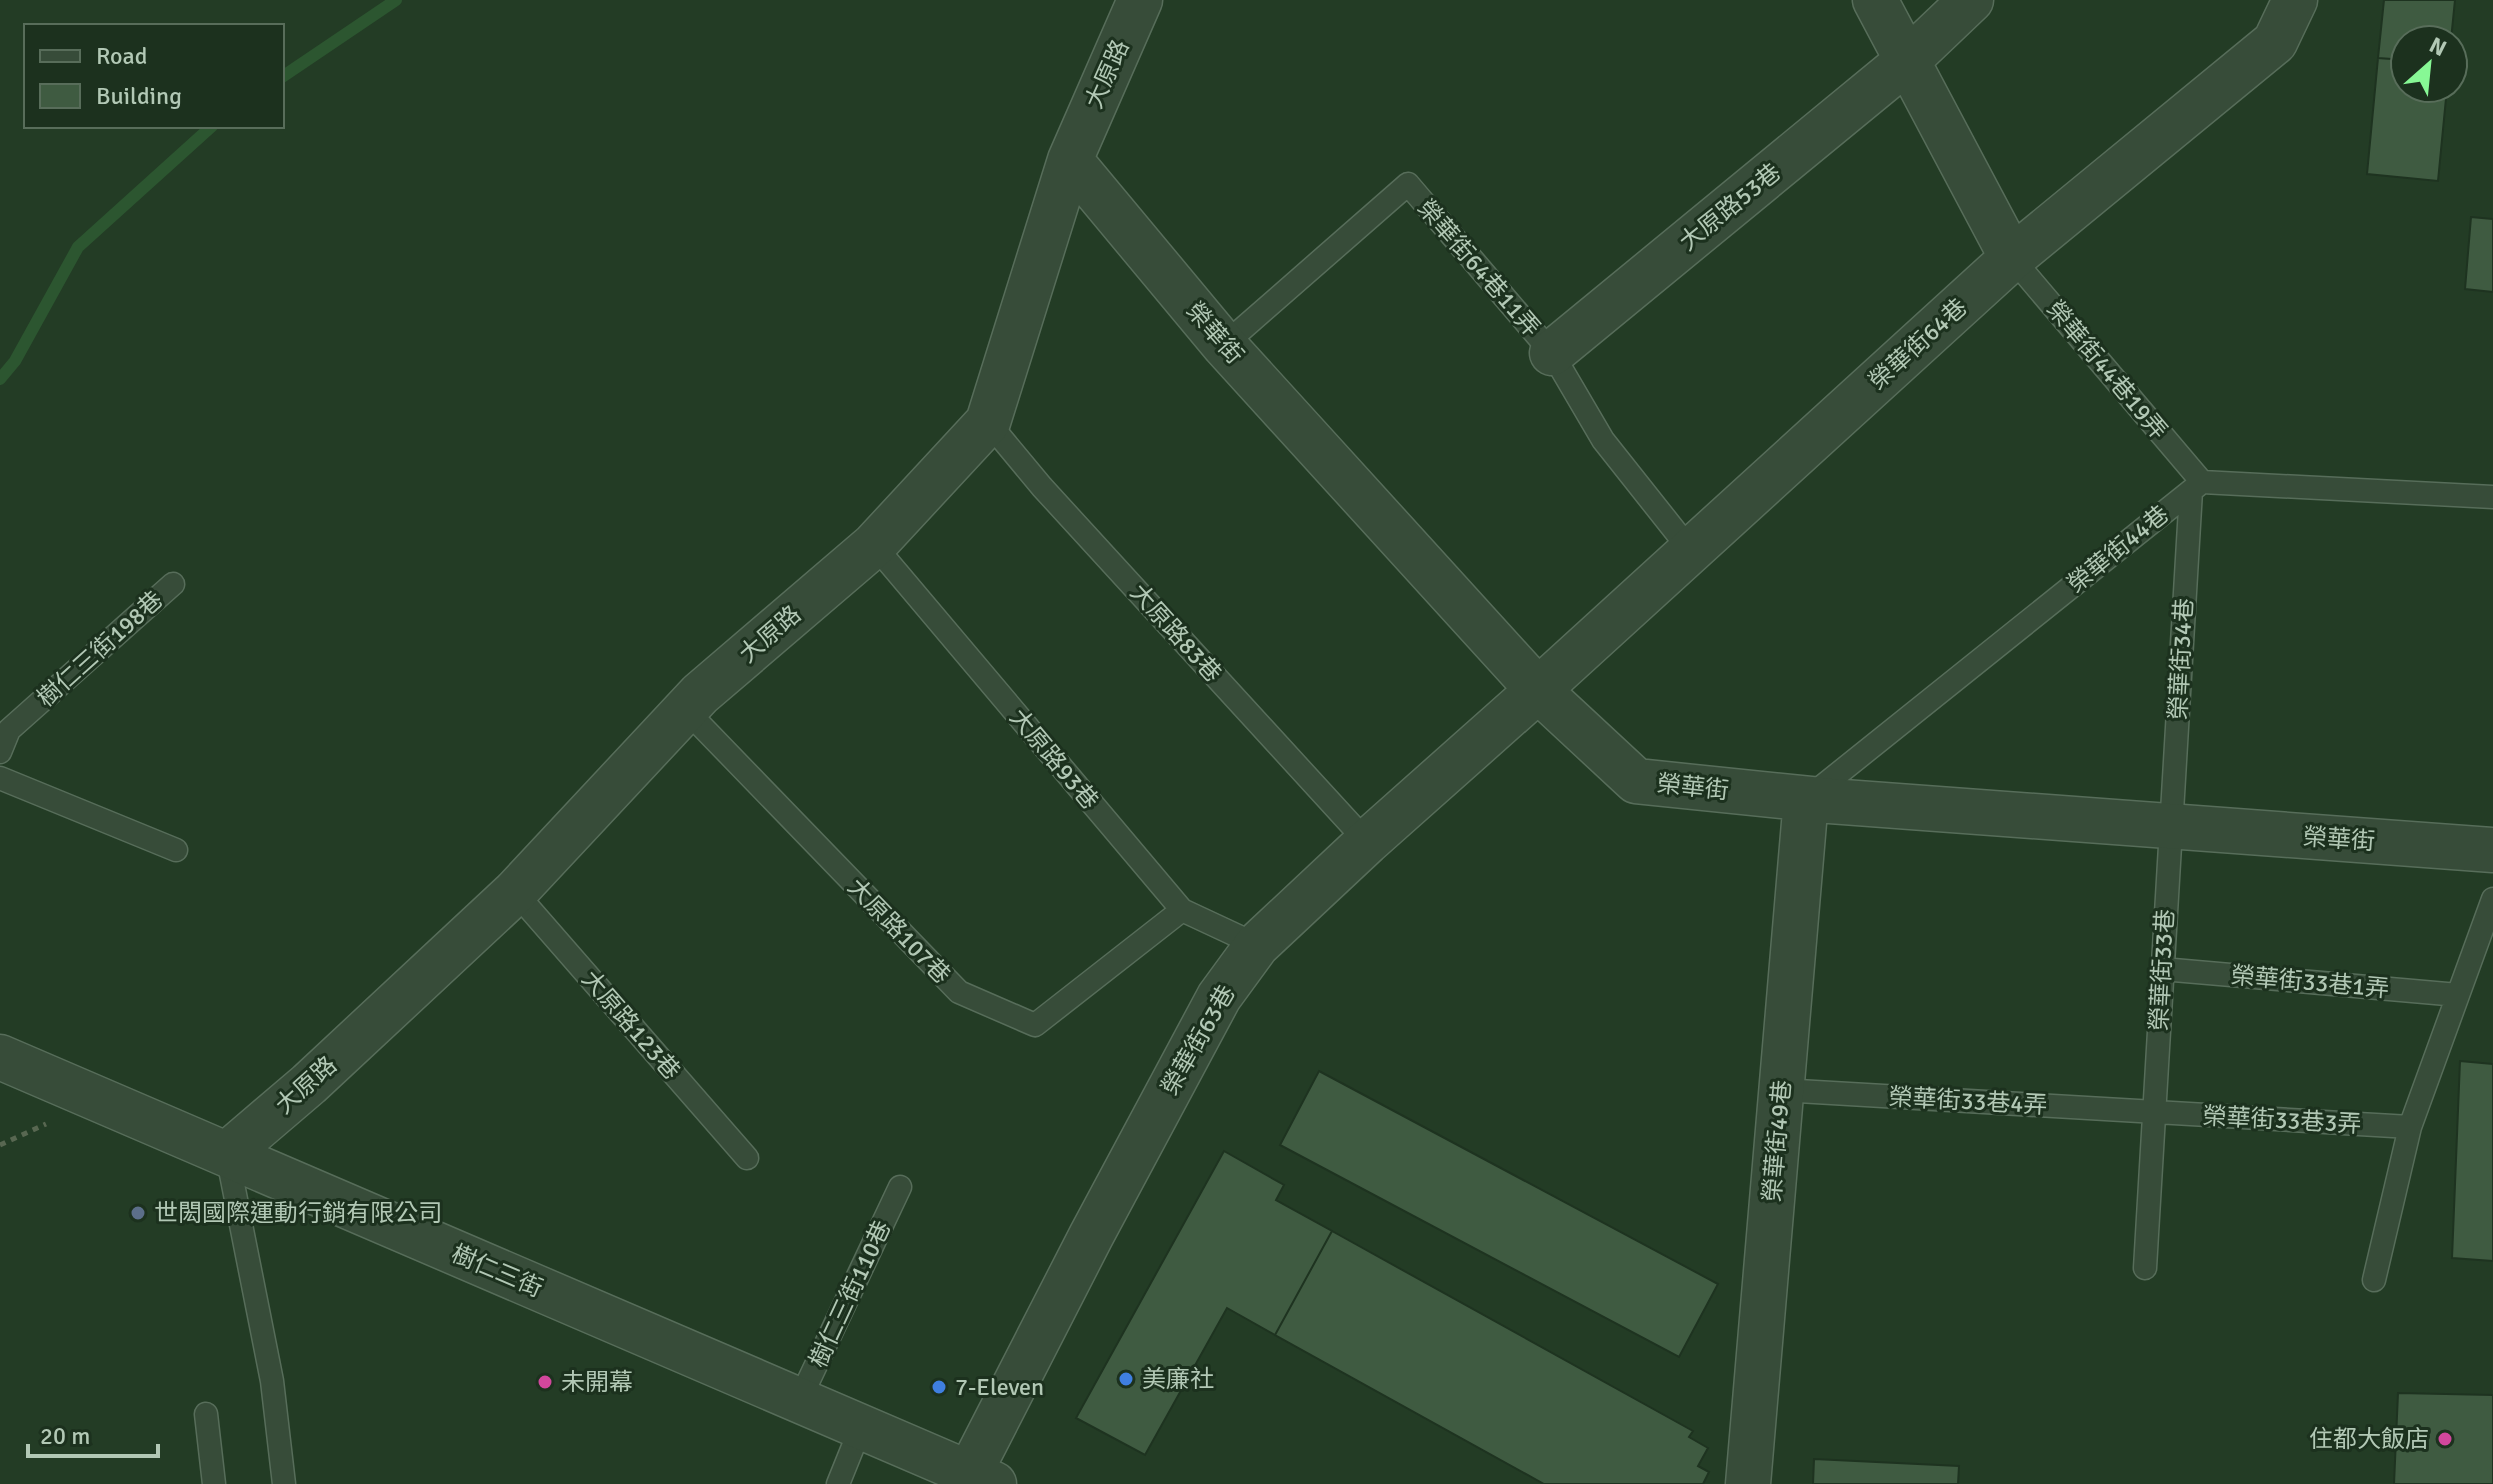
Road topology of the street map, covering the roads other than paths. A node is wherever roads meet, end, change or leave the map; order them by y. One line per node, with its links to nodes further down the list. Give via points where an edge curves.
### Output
1 (1140, 0): 6 (street, 大原路)
2 (1875, 0): 5 (street)
3 (1971, 0): 5 (street, 大原路53巷)
4 (2295, 0): 7 (street, 榮華街64巷, via 2275,42)
5 (1907, 61): 7 (street); 9 (street, 大原路53巷)
6 (1070, 160): 8 (street, 榮華街); 10 (street, 大原路)
7 (2012, 258): 11 (lane, 榮華街44巷19弄); 14 (street, 榮華街64巷)
8 (1224, 345): 9 (lane, 榮華街64巷11弄, via 1408,184); 16 (street, 榮華街)
9 (1552, 353): 14 (lane, 榮華街64巷11弄, via 1603,440)
10 (988, 422): 13 (street, 大原路); 22 (lane, 大原路83巷)
11 (2197, 487): 12 (lane); 20 (lane, 榮華街44巷); 21 (lane, 榮華街34巷)
12 (2493, 497)
13 (874, 545): 17 (street, 大原路); 27 (lane, 大原路93巷)
14 (1691, 551): 16 (street, 榮華街64巷)
15 (173, 584): 18 (lane, 樹仁三街198巷, via 9,730)
16 (1538, 690): 20 (street, 榮華街, via 1636,781); 22 (street, 榮華街63巷)
17 (686, 710): 25 (street, 大原路); 27 (lane, 大原路107巷, via 959,992 1035,1025)
18 (0, 752)
19 (0, 778): 23 (lane)
20 (1806, 799): 21 (street, 榮華街); 32 (street, 榮華街49巷)
21 (2171, 827): 24 (street, 榮華街); 29 (lane, 榮華街33巷)
22 (1367, 842): 28 (street, 榮華街63巷)
23 (176, 850)
24 (2493, 850)
25 (515, 892): 35 (street, 大原路); 36 (lane, 大原路123巷)
26 (2493, 899): 30 (lane)
27 (1182, 910): 28 (lane, 大原路93巷)
28 (1257, 945): 43 (street, 榮華街63巷, via 1219,997 1091,1236)
29 (2162, 969): 30 (lane, 榮華街33巷1弄); 33 (lane, 榮華街33巷)
30 (2458, 995): 34 (lane)
31 (0, 1057): 35 (street, 樹仁三街)
32 (1781, 1090): 33 (lane, 榮華街33巷4弄); 47 (street, 榮華街49巷)
33 (2154, 1112): 34 (lane, 榮華街33巷3弄); 38 (lane, 榮華街33巷)
34 (2410, 1127): 39 (lane)
35 (227, 1154): 40 (street, 樹仁三街); 45 (lane, via 272,1381)
36 (747, 1158)
37 (900, 1187): 40 (lane, 樹仁三街110巷)
38 (2145, 1268)
39 (2374, 1280)
40 (799, 1401): 42 (street, 樹仁三街)
41 (206, 1414): 44 (lane)
42 (861, 1427): 43 (street, 樹仁三街); 46 (lane)
43 (981, 1479)
44 (214, 1484)
45 (284, 1484)
46 (838, 1484)
47 (1748, 1484)

